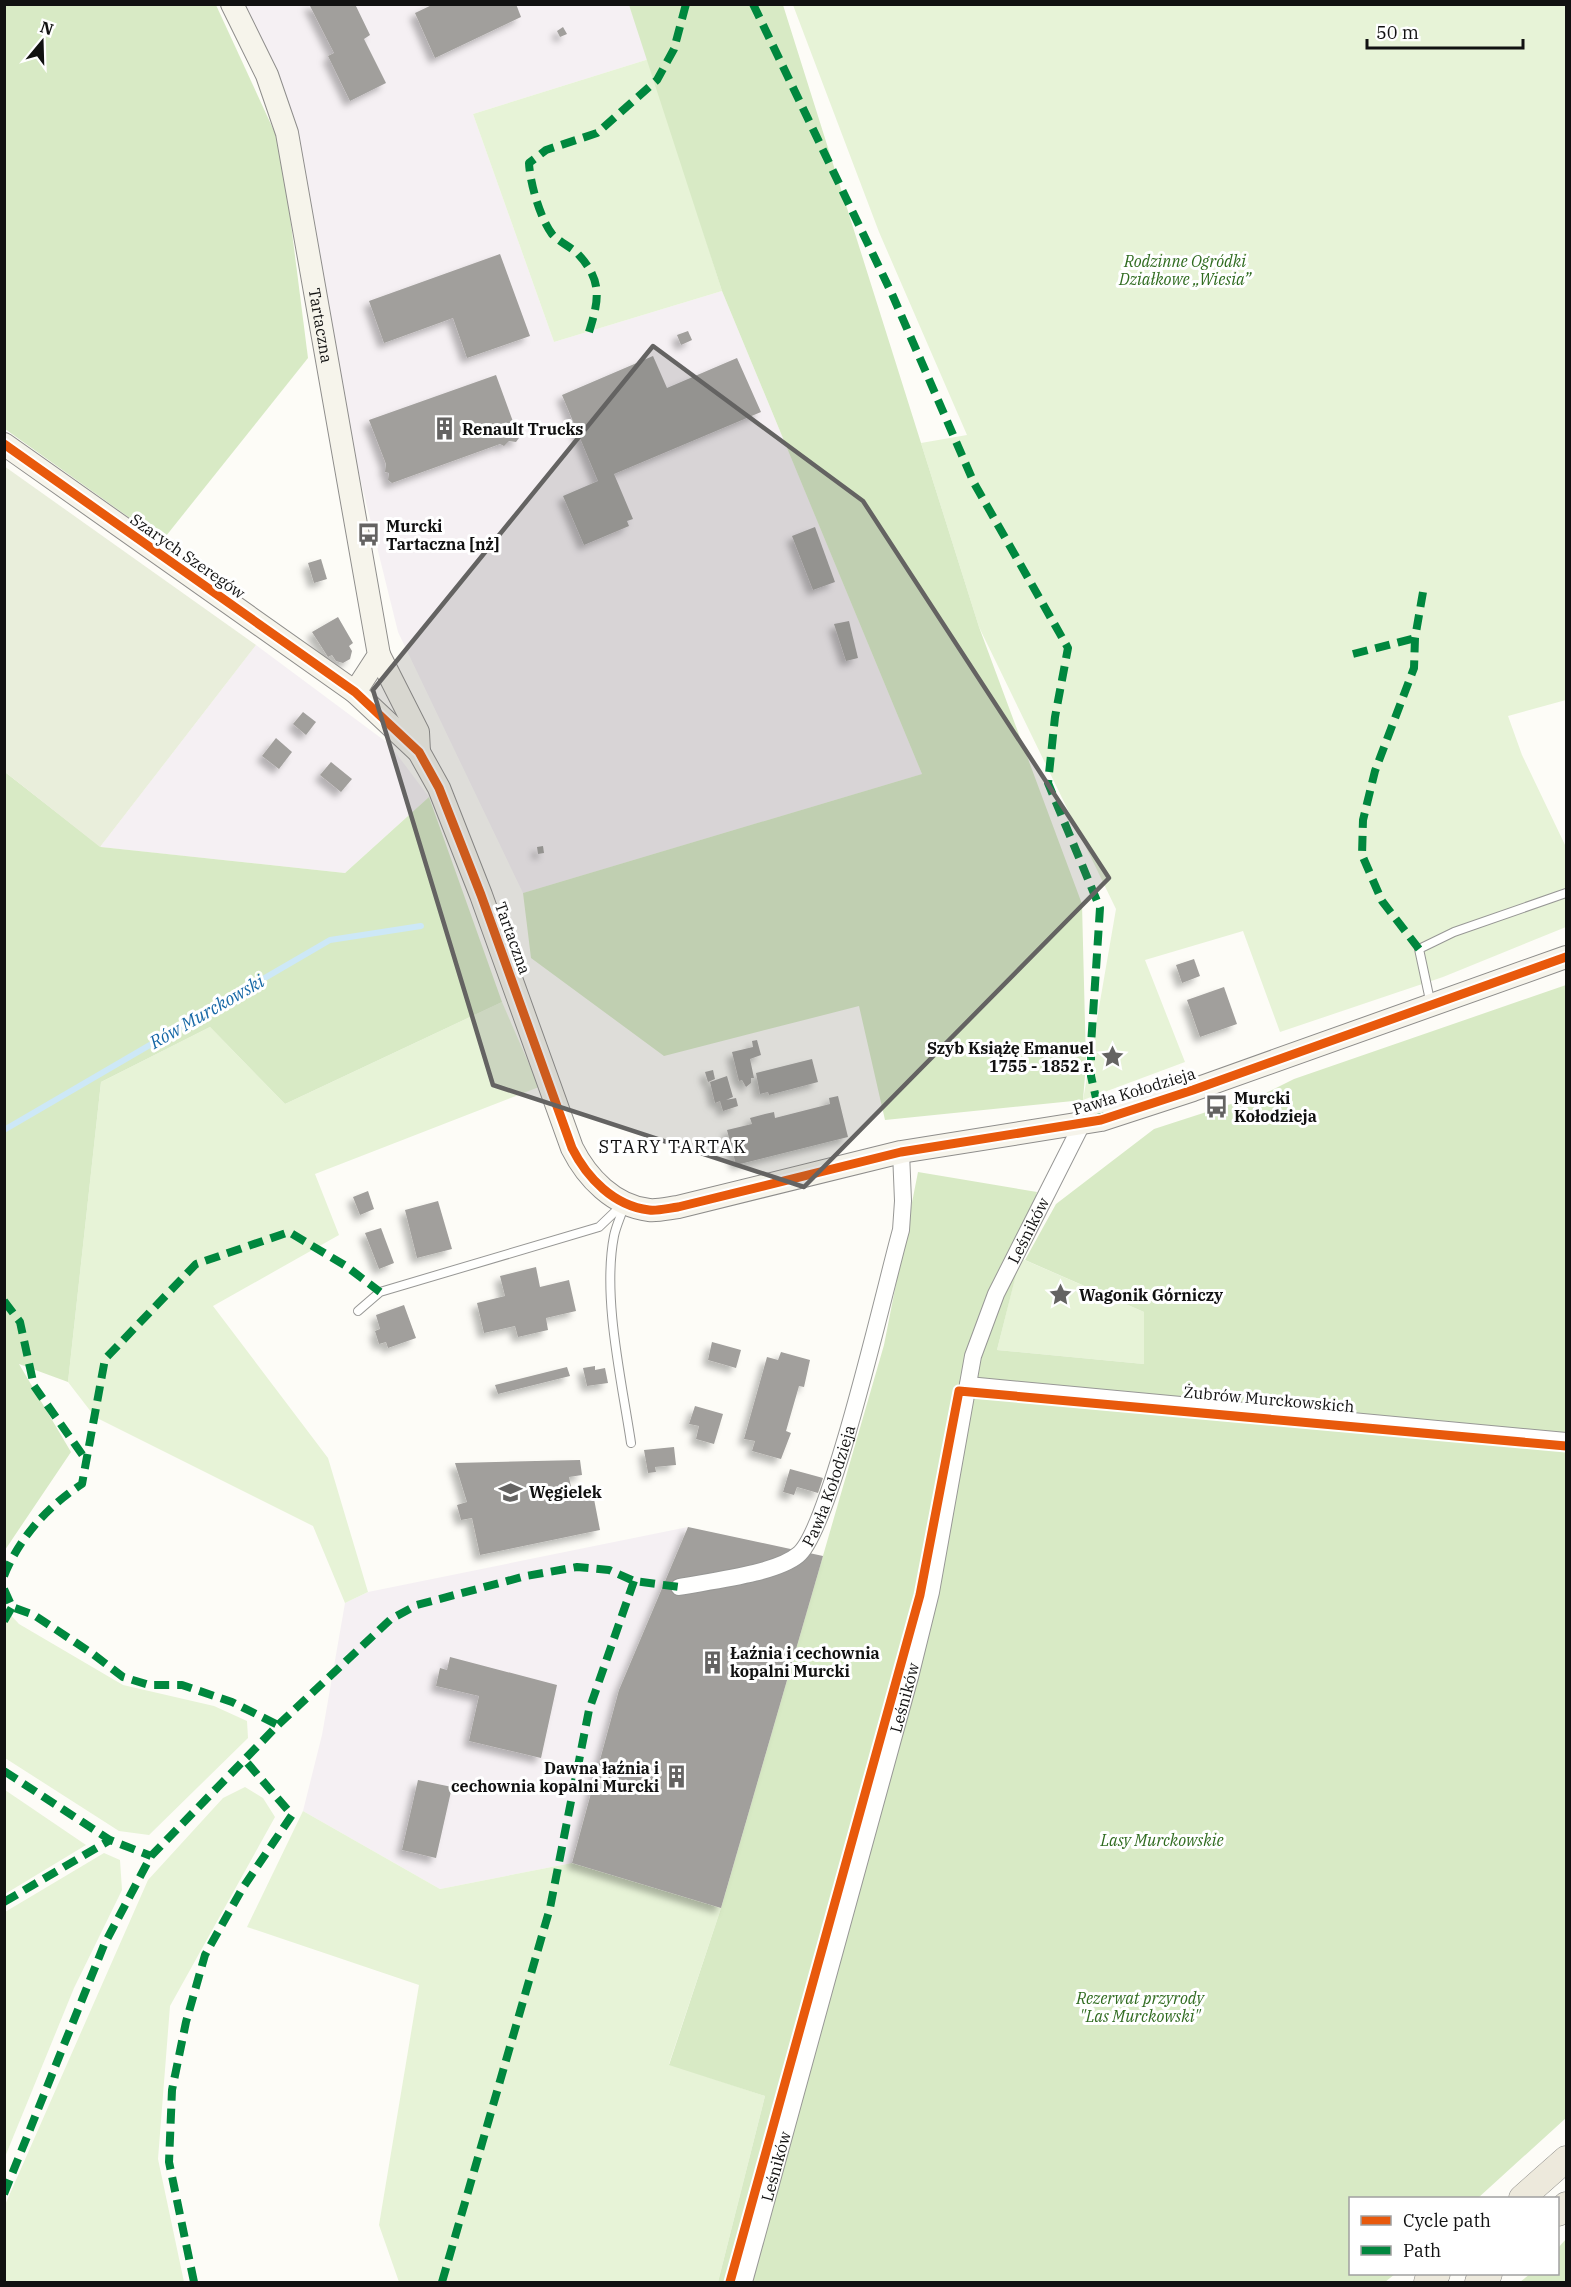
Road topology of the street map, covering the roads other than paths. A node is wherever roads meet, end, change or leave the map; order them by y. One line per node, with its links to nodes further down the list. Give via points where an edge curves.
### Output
1 (232, 4): 3 (street, Tartaczna, via 267,75 287,133)
2 (4, 444): 4 (street, Szarych Szeregów)
3 (378, 655): 4 (street); 5 (street, Tartaczna, via 418,732)
4 (355, 692): 5 (street, Tartaczna)
5 (419, 752): 11 (street, Tartaczna, via 439,788 481,895 572,1148 591,1179)
6 (1566, 893): 8 (lane, via 1454,932 1419,949)
7 (1566, 957): 8 (street, Pawła Kołodzieja)
8 (1431, 1005): 9 (street, Pawła Kołodzieja, via 1148,1106)
9 (1082, 1124): 10 (street, Pawła Kołodzieja); 13 (street, Leśników, via 996,1294 973,1356)
10 (901, 1152): 11 (street, Pawła Kołodzieja, via 678,1207 650,1210); 16 (street, Pawła Kołodzieja, via 901,1230 823,1512 799,1555 768,1569)
11 (625, 1202): 12 (lane, via 599,1227 380,1292); 15 (lane, via 614,1236 610,1272 615,1342)
12 (358, 1311)
13 (968, 1385): 14 (street, Żubrów Murckowskich); 19 (street, Leśników, via 931,1592 910,1677)
14 (1566, 1441)
15 (631, 1443)
16 (680, 1587)
17 (1566, 2159): 18 (main road)
18 (1524, 2197)
19 (744, 2283)

